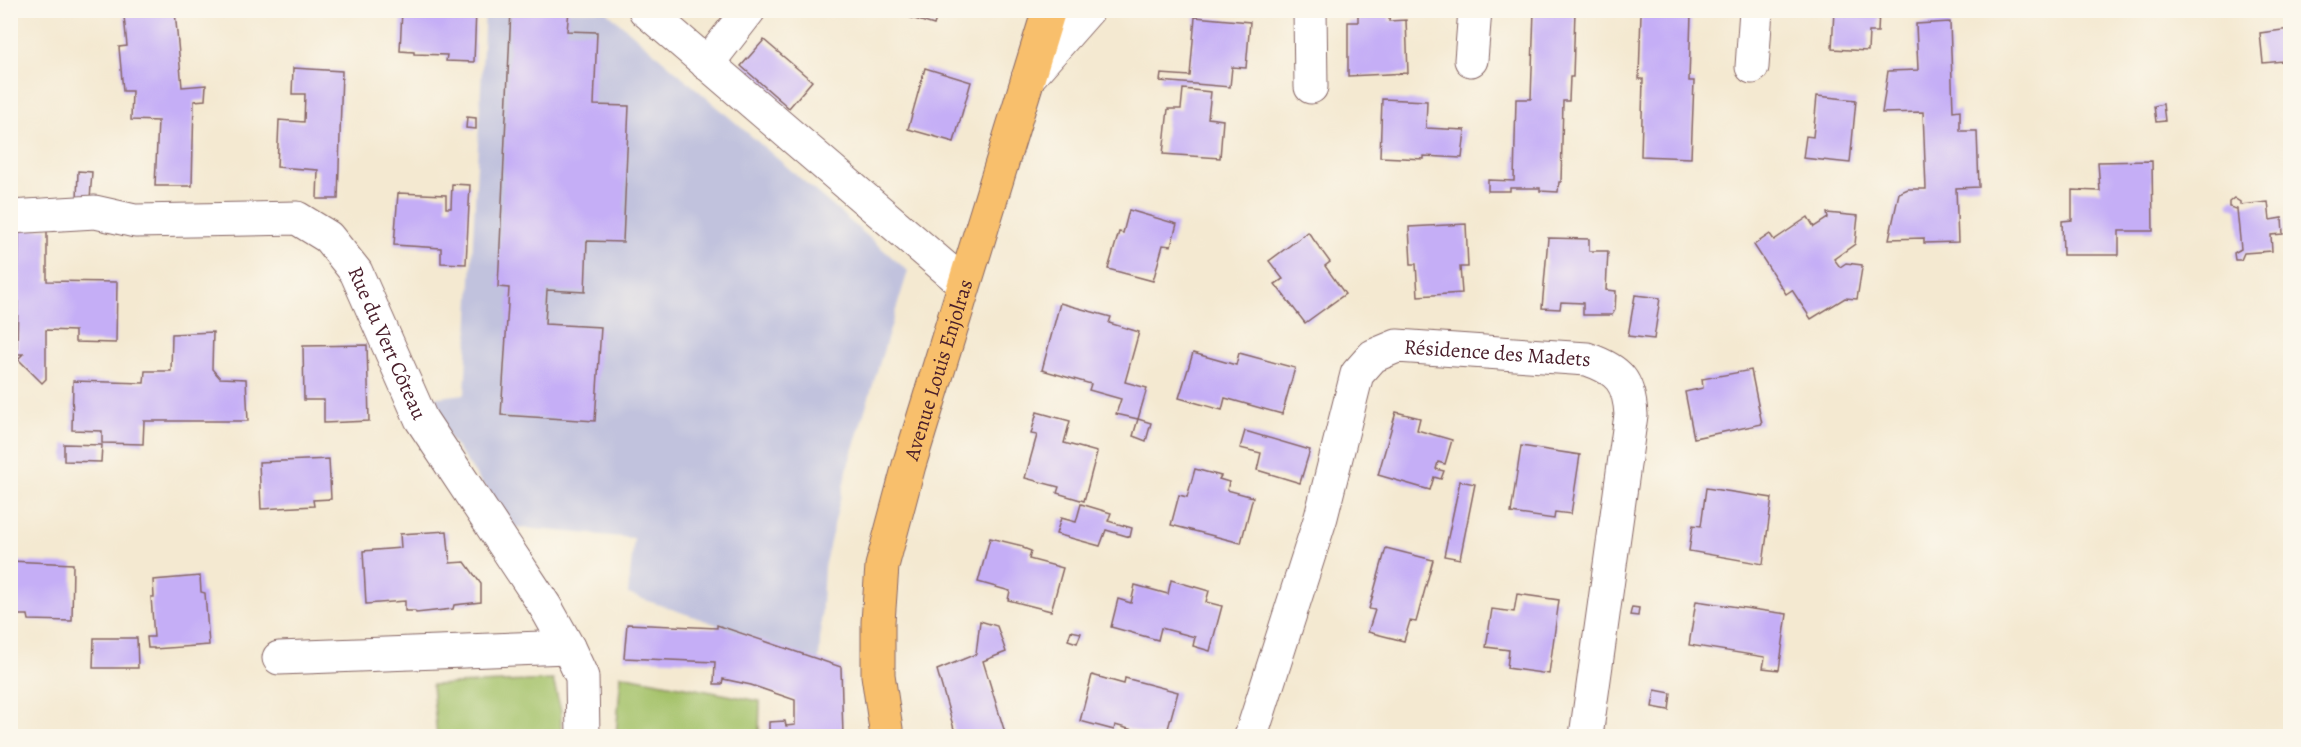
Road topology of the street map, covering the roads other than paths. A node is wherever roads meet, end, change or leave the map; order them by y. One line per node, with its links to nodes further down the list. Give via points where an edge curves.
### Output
1 (645, 10): 9 (street)
2 (749, 10): 9 (street)
3 (1049, 10): 11 (main road, Avenue Louis Enjolras)
4 (1089, 10): 11 (street)
5 (1310, 10): 12 (street)
6 (1475, 10): 8 (street)
7 (1756, 10): 10 (street)
8 (1471, 60)
9 (707, 64): 14 (street)
10 (1752, 67)
11 (1028, 78): 14 (main road, Avenue Louis Enjolras)
12 (1311, 87)
13 (10, 217): 15 (street, Rue du Vert Côteau, via 95,212 135,221 297,218 328,237 356,272 421,419)
14 (964, 284): 18 (main road, Avenue Louis Enjolras, via 882,566 878,675)
15 (568, 647): 16 (street); 17 (street, Rue du Vert Côteau, via 582,677)
16 (279, 657)
17 (583, 736)
18 (887, 736)
19 (1251, 736): 20 (street, Résidence des Madets, via 1321,516 1357,374 1373,357 1397,346 1587,359 1609,366 1630,395 1631,415)
20 (1586, 736)

